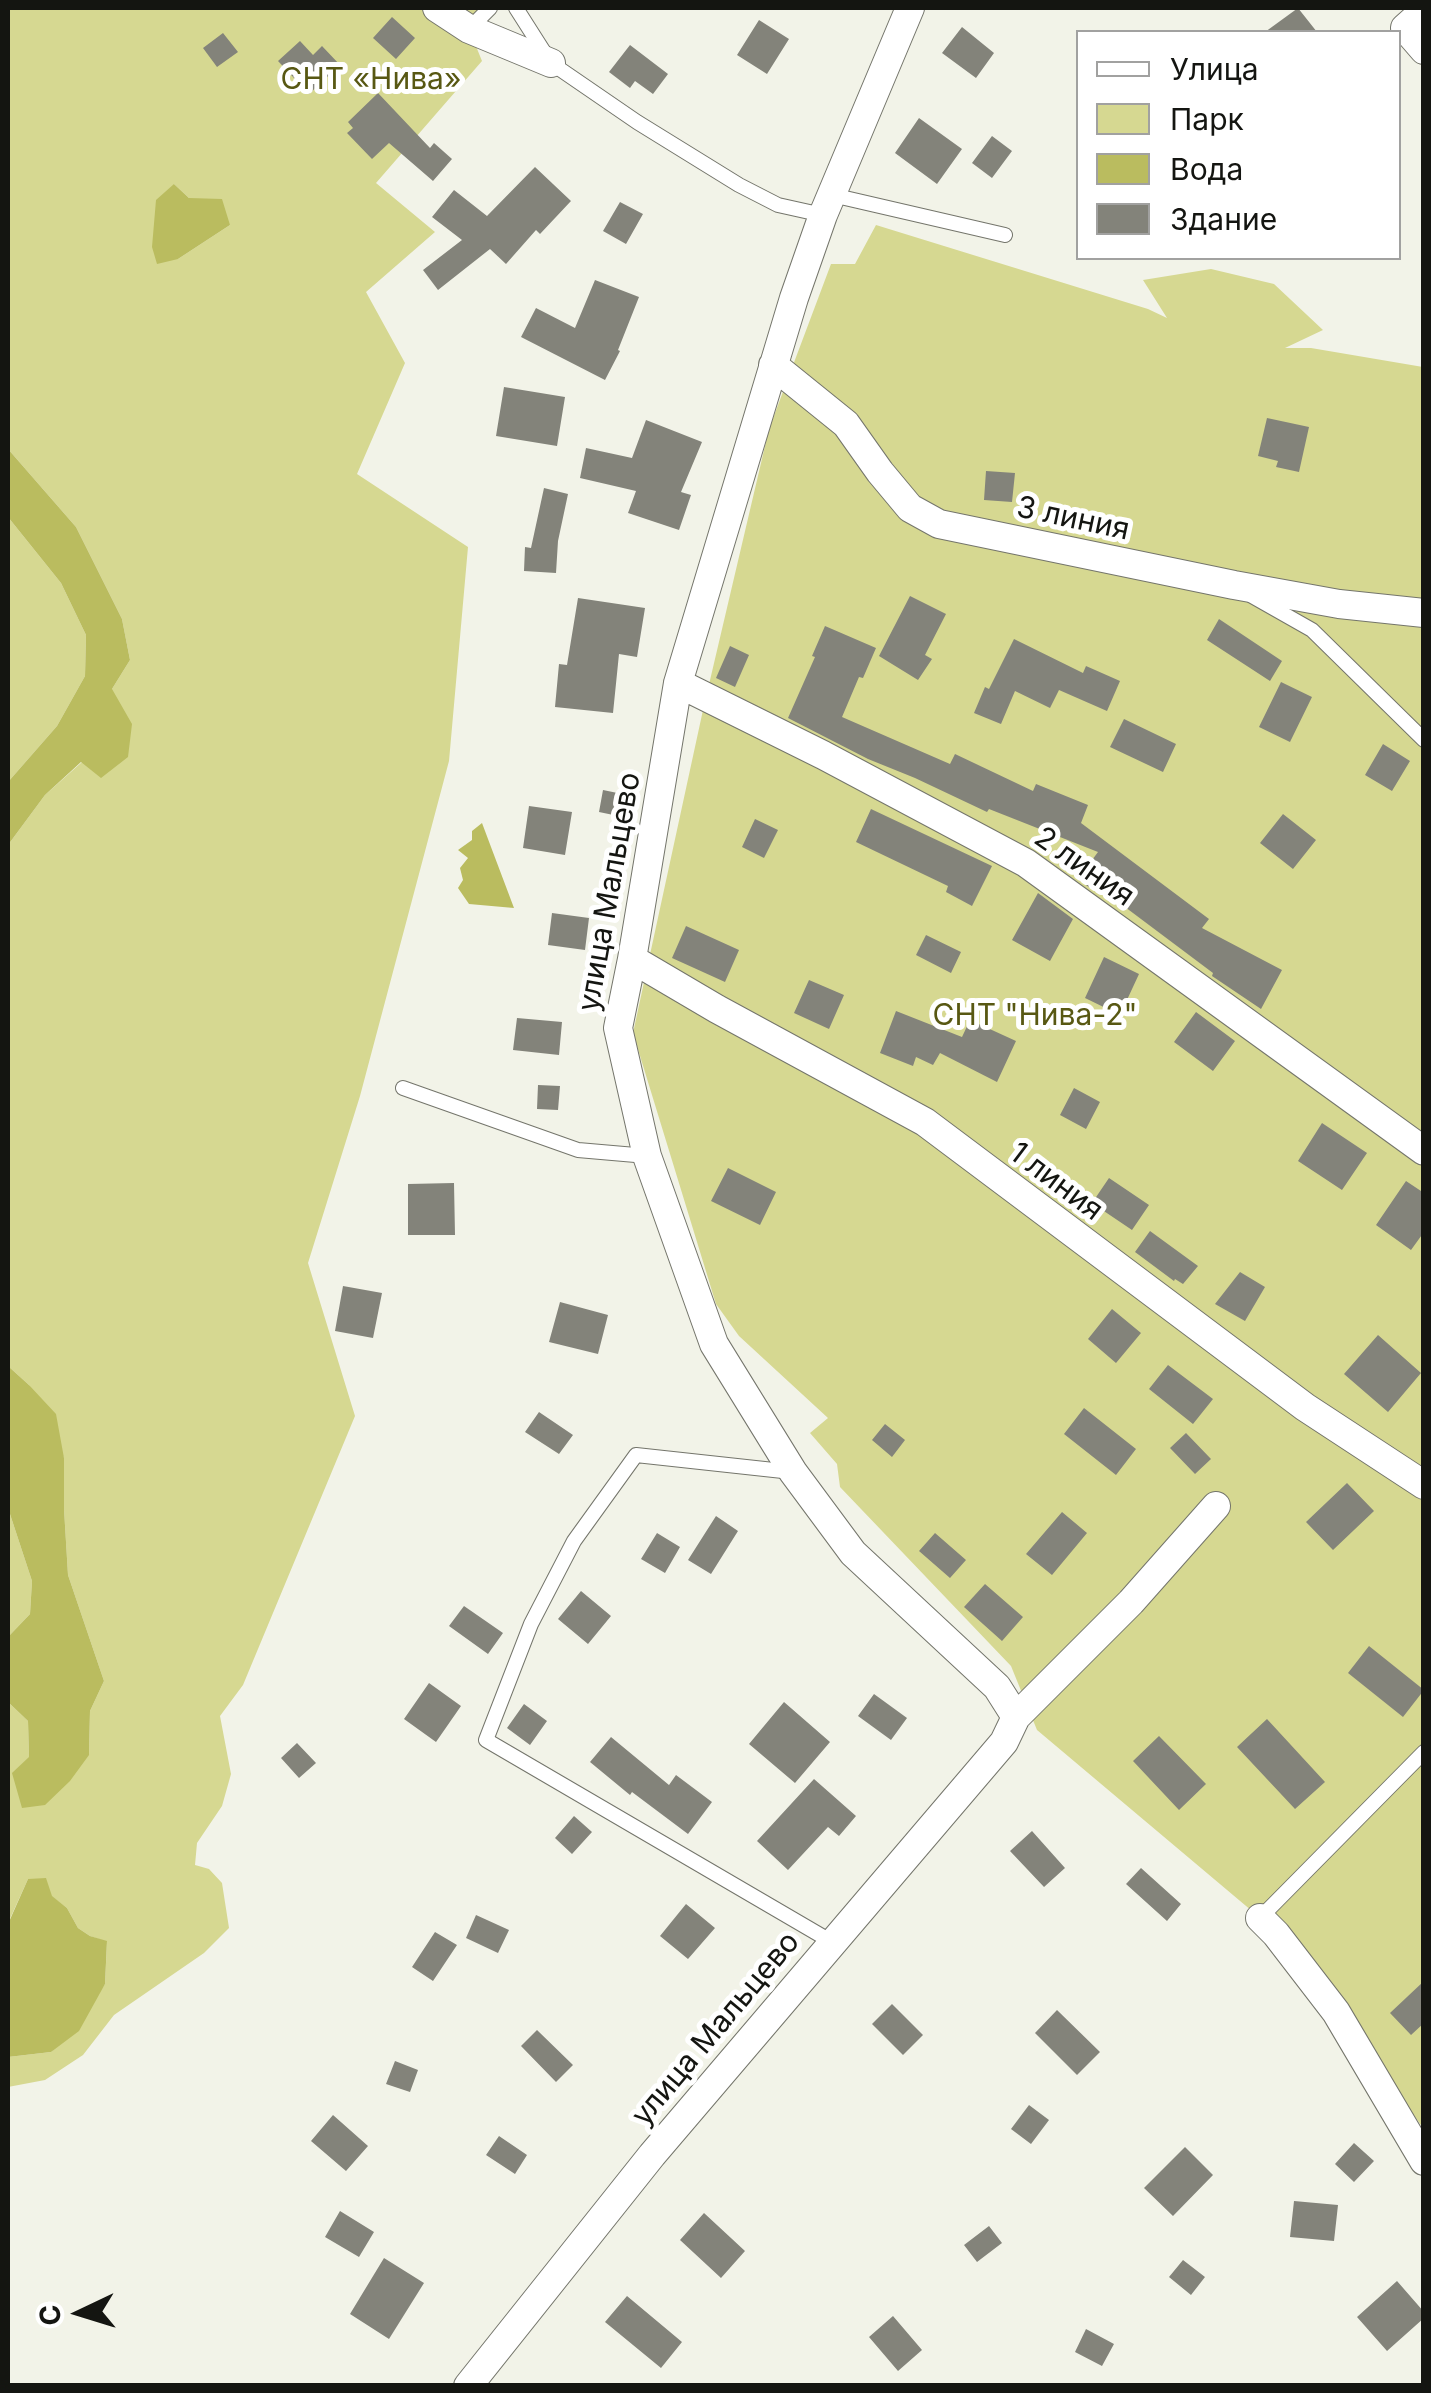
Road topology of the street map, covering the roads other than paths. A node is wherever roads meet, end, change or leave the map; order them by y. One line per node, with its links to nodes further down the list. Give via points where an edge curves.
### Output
1 (437, 8): 6 (street)
2 (490, 8): 6 (lane)
3 (516, 8): 8 (lane)
4 (910, 8): 9 (street, улица Мальцево)
5 (1414, 20): 7 (street)
6 (469, 29): 8 (street)
7 (1424, 50)
8 (550, 63): 9 (lane, via 778,204)
9 (827, 205): 10 (lane); 11 (street, улица Мальцево)
10 (1006, 235)
11 (773, 365): 12 (street, 3 линия, via 846,424 910,508 940,524); 14 (street, улица Мальцево)
12 (1234, 585): 13 (street, 3 линия); 15 (lane, via 1312,630)
13 (1424, 614)
14 (678, 683): 16 (street, улица Мальцево); 18 (street, 2 линия, via 1026,863)
15 (1424, 740)
16 (632, 958): 19 (street, улица Мальцево, via 618,1028); 21 (street, 1 линия, via 925,1122 1305,1408)
17 (403, 1088): 19 (lane, via 578,1150)
18 (1424, 1151)
19 (647, 1156): 20 (street, улица Мальцево, via 714,1344)
20 (793, 1472): 23 (street, улица Мальцево, via 853,1553 998,1687); 26 (lane, via 636,1455 557,1574 486,1740)
21 (1424, 1485)
22 (1216, 1506): 23 (street, улица Мальцево)
23 (1016, 1717): 26 (street, улица Мальцево, via 1004,1742)
24 (1424, 1752): 25 (lane)
25 (1260, 1918): 27 (street, via 1336,2012)
26 (832, 1942): 28 (street, улица Мальцево)
27 (1424, 2161)
28 (468, 2386)

